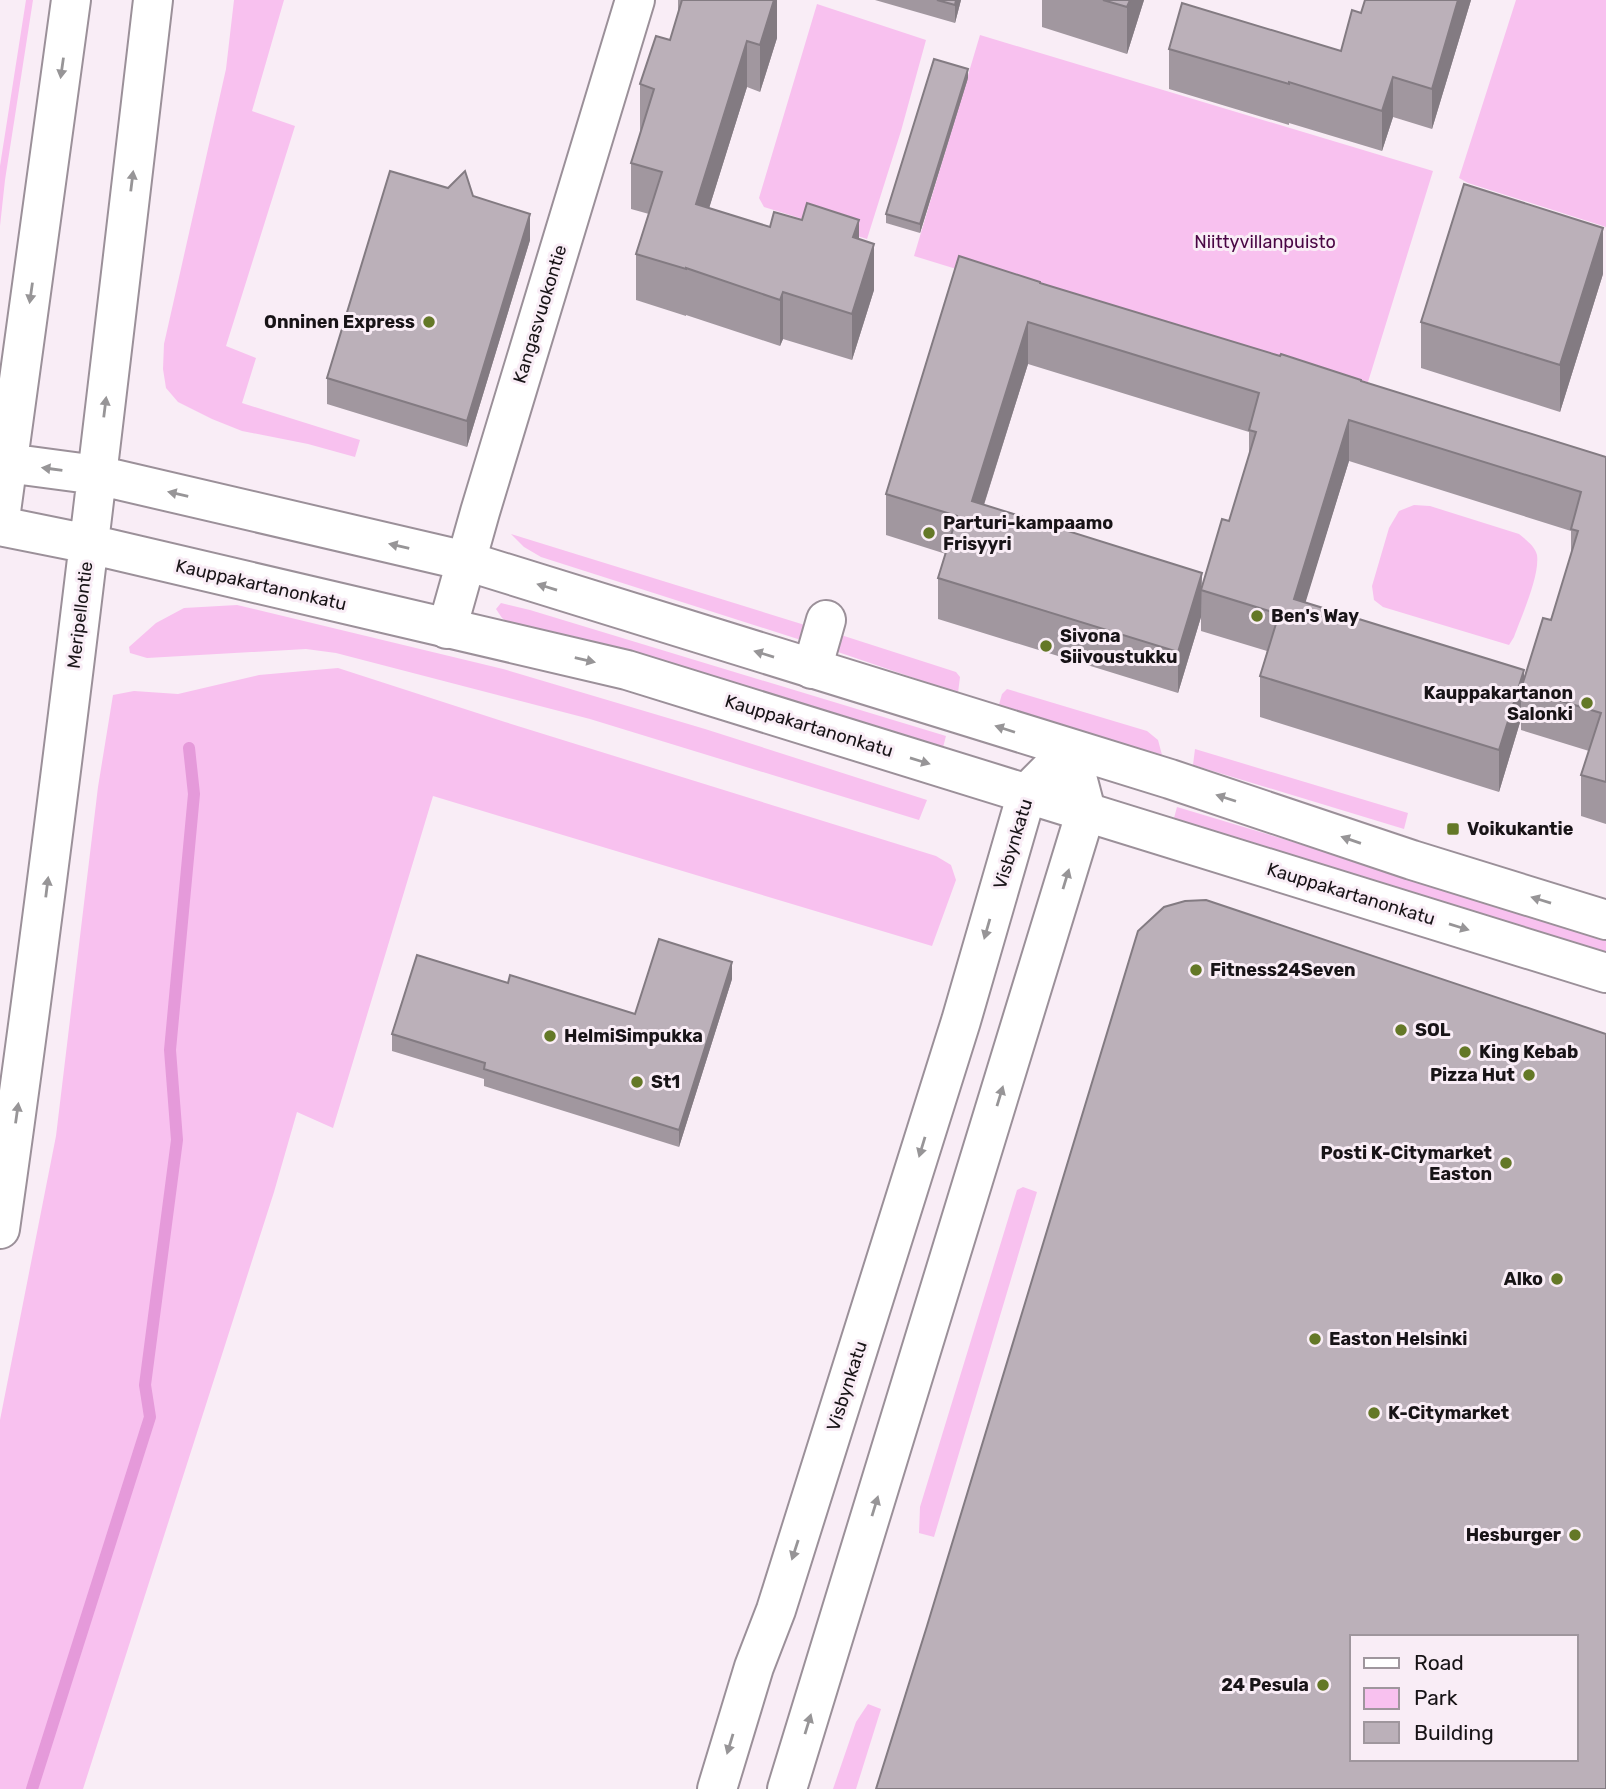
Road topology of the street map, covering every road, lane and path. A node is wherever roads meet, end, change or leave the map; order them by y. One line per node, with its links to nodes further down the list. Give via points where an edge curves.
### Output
1 (71, 0): 4 (main road, one-way to 4)
2 (153, 0): 5 (main road, Meripellontie, one-way to 2)
3 (635, 0): 9 (main road, Kangasvuokontie)
4 (4, 462): 5 (main road, one-way to 4); 6 (main road)
5 (97, 475): 8 (main road, Meripellontie); 9 (main road, one-way to 5)
6 (0, 519)
7 (0, 526): 8 (main road, Kauppakartanonkatu)
8 (89, 544): 11 (main road, Kauppakartanonkatu); 18 (main road, Meripellontie, one-way to 8)
9 (466, 561): 11 (main road, Kangasvuokontie); 12 (main road, one-way to 9)
10 (826, 620): 12 (main road)
11 (447, 629): 14 (main road, Kauppakartanonkatu, one-way to 14, via 627,670)
12 (812, 669): 13 (main road, one-way to 12)
13 (1070, 750): 14 (main road, Visbynkatu); 15 (main road); 16 (main road, one-way to 13)
14 (1027, 793): 15 (main road, Kauppakartanonkatu); 19 (main road, Visbynkatu, one-way to 19, via 894,1237)
15 (1086, 811): 17 (main road, Kauppakartanonkatu, one-way to 17); 20 (main road, one-way to 15)
16 (1606, 920)
17 (1606, 974)
18 (0, 1229)
19 (717, 1789)
20 (787, 1789)

